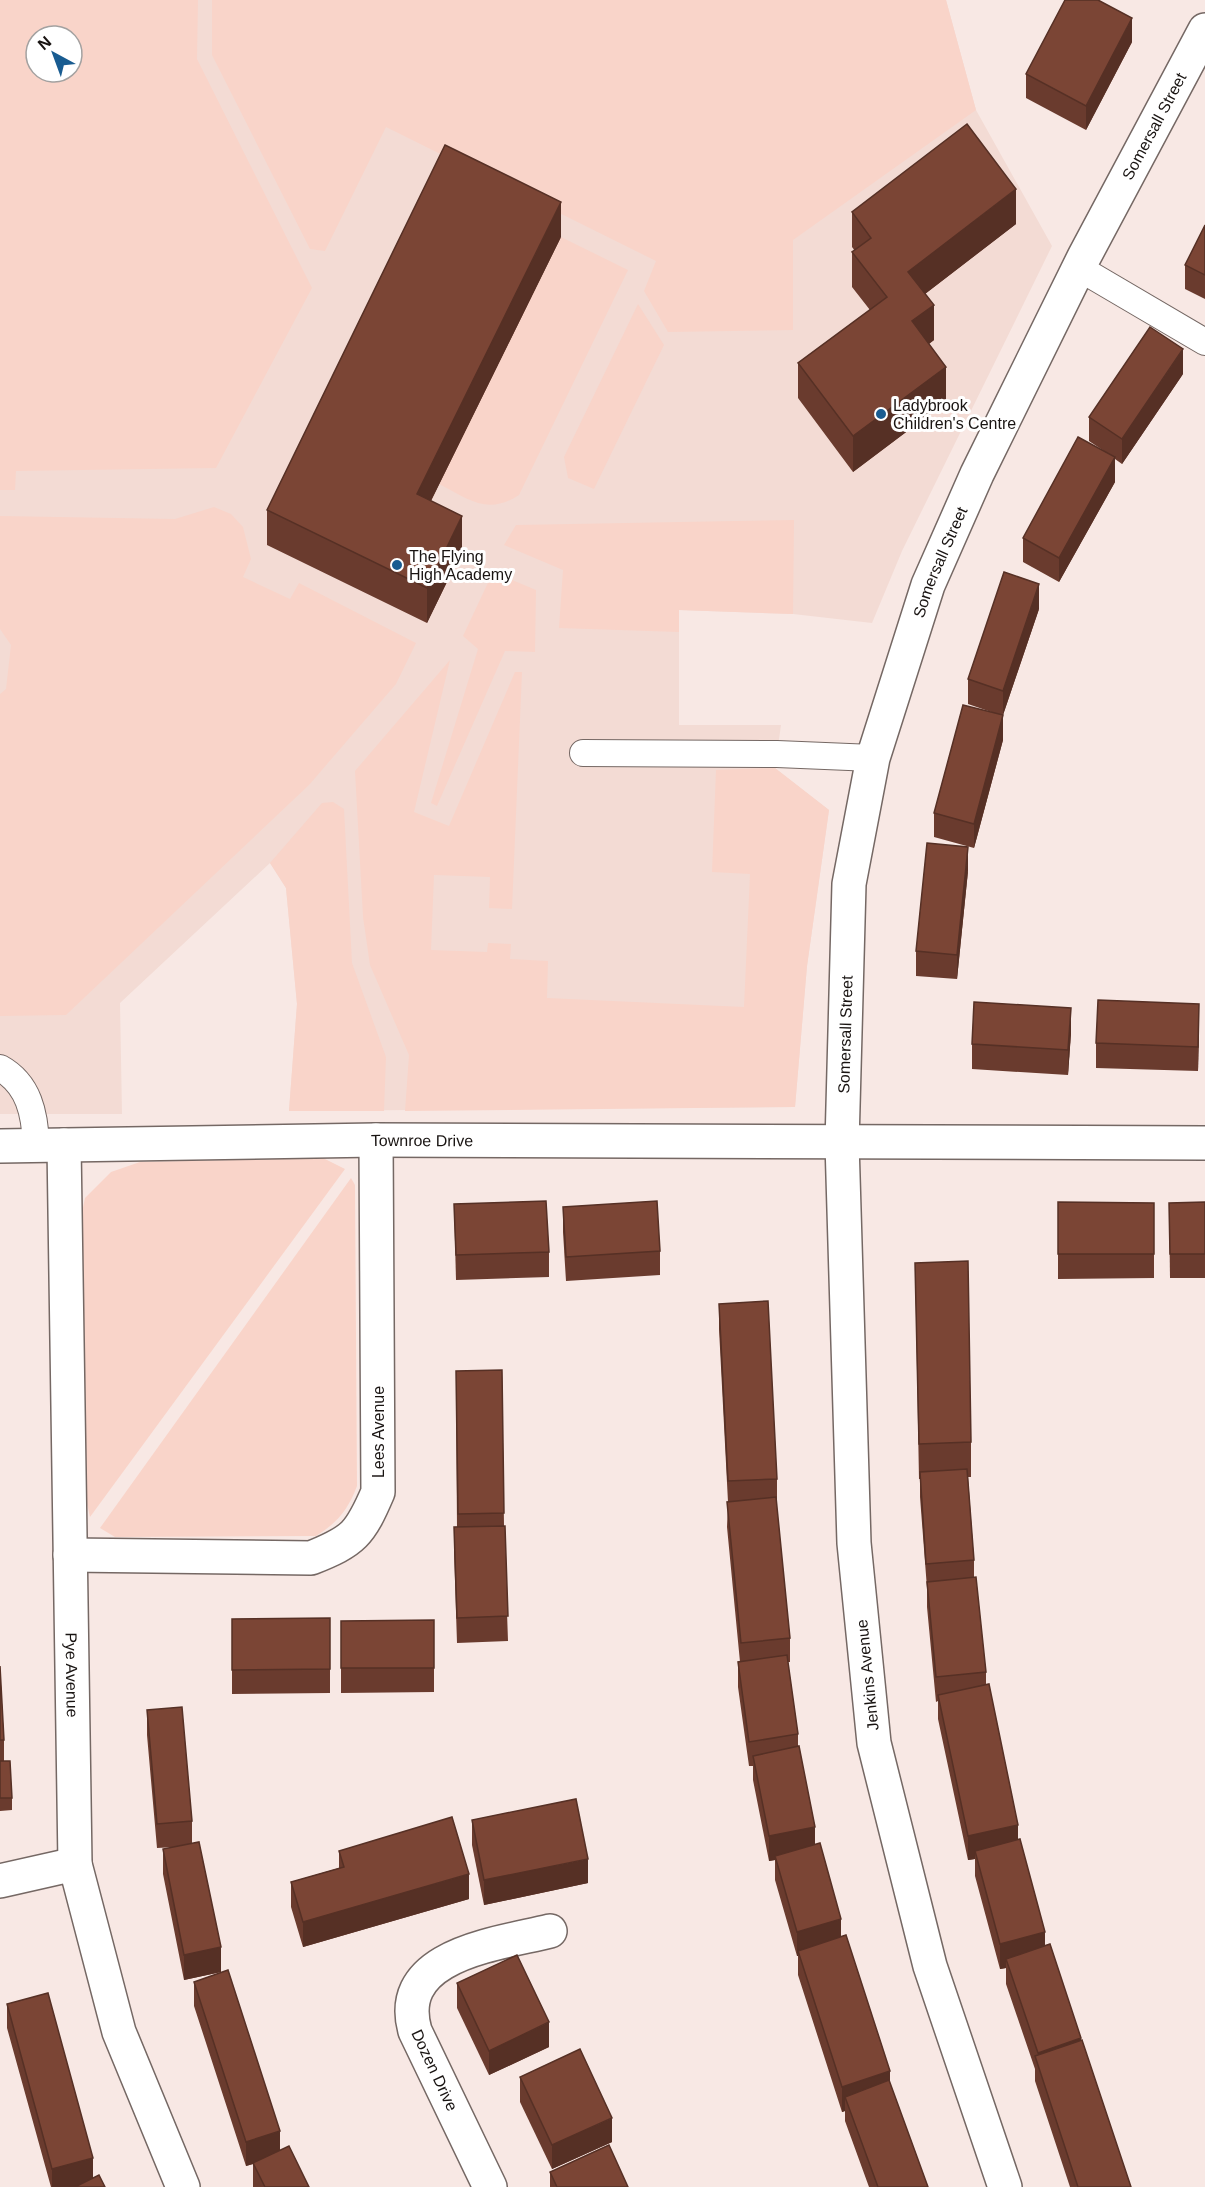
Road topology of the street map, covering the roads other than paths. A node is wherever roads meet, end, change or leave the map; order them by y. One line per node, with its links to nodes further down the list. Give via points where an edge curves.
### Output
1 (1205, 30): 2 (street, Somersall Street)
2 (1079, 268): 3 (lane); 5 (street, Somersall Street, via 977,474 928,585)
3 (1205, 342)
4 (583, 753): 5 (lane)
5 (873, 758): 8 (street, Somersall Street, via 849,884)
6 (0, 1068): 10 (lane, via 15,1078)
7 (376, 1140): 8 (street, Townroe Drive); 10 (street, Townroe Drive); 12 (street, Lees Avenue, via 378,1492 365,1522 343,1545 311,1558)
8 (842, 1143): 9 (street, Townroe Drive); 18 (street, Jenkins Avenue, via 854,1543 874,1743 930,1966)
9 (1205, 1143)
10 (50, 1145): 11 (street, Townroe Drive); 12 (street, Pye Avenue)
11 (0, 1146)
12 (70, 1556): 13 (street, Pye Avenue)
13 (75, 1864): 14 (street); 16 (street, Pye Avenue, via 119,2032)
14 (0, 1881)
15 (550, 1930): 17 (street, Dozen Drive, via 452,1957 422,1979 414,1998 411,2017 415,2031)
16 (183, 2187)
17 (490, 2187)
18 (1005, 2187)

